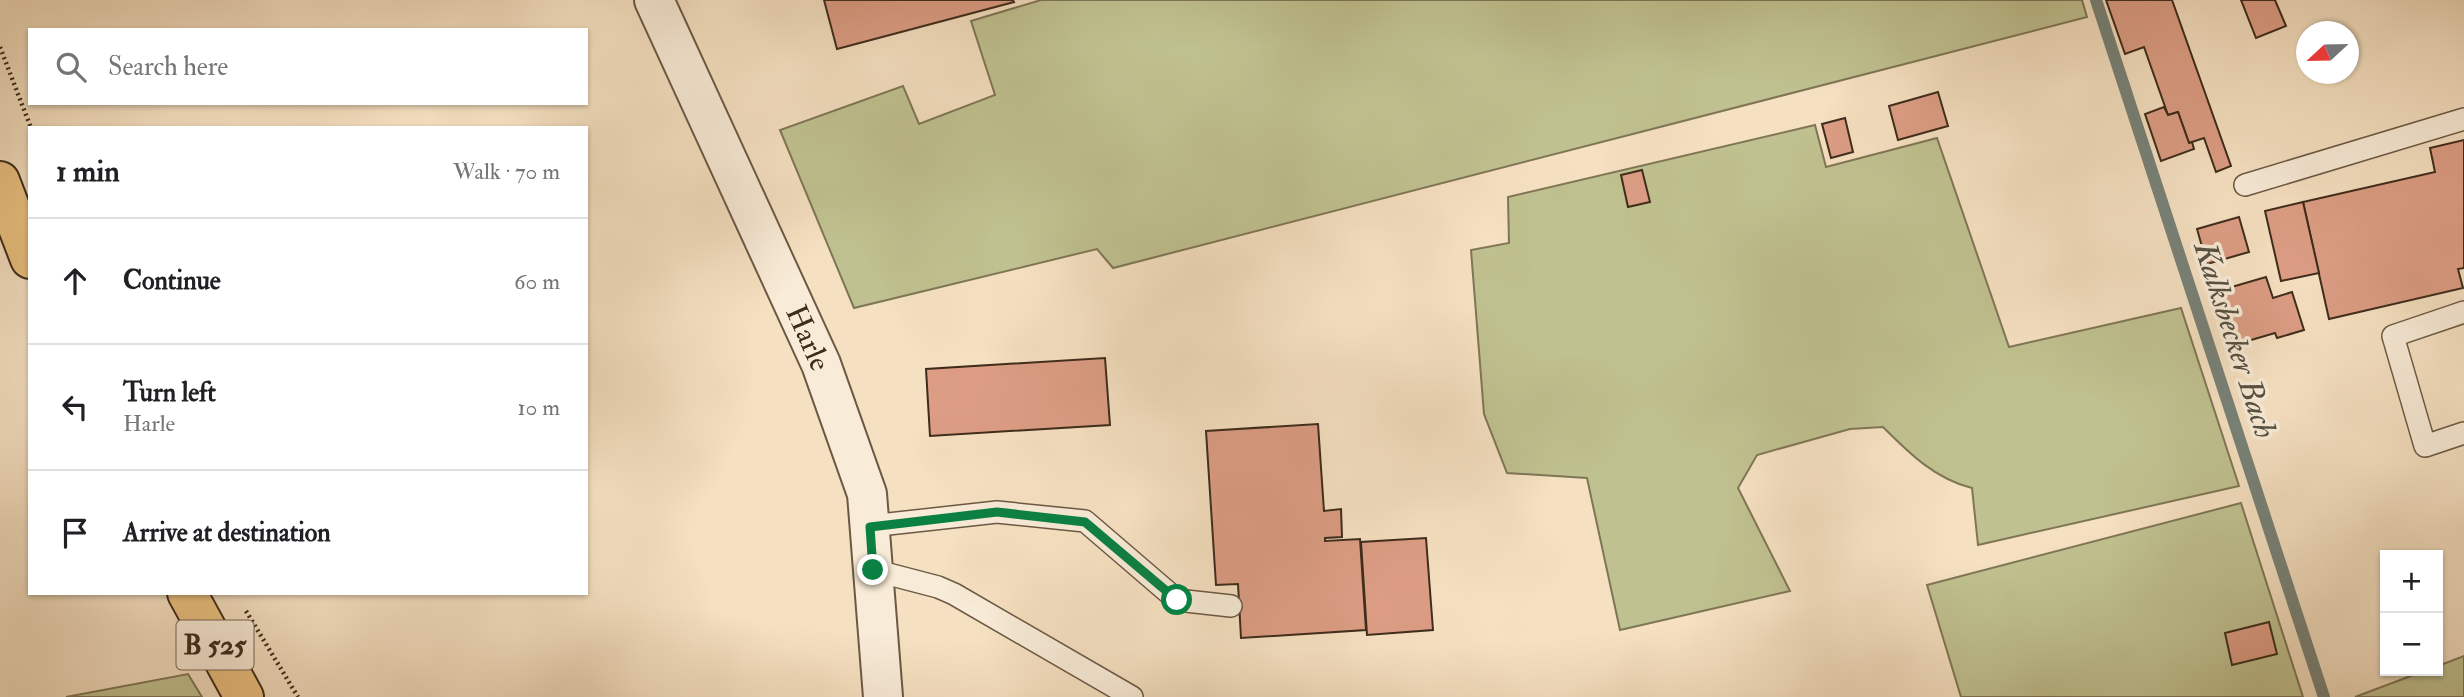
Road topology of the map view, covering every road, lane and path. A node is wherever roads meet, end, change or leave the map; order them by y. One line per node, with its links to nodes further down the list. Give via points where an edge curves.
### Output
1 (654, 0): 10 (street, Harle, via 821,364 867,494)
2 (0, 47): 4 (path)
3 (2464, 119): 6 (lane)
4 (30, 126)
5 (0, 181): 7 (main road)
6 (2245, 185)
7 (28, 255)
8 (2464, 312): 9 (lane, via 2393,336 2425,446)
9 (2464, 433)
10 (870, 527): 11 (street, Harle); 14 (lane, via 997,512 1085,522 1177,600)
11 (873, 570): 17 (street, Harle); 18 (lane, via 954,594)
12 (188, 595): 15 (main road, B 525)
13 (242, 605): 16 (path)
14 (1231, 606)
15 (244, 697)
16 (298, 697)
17 (883, 697)
18 (1132, 697)

